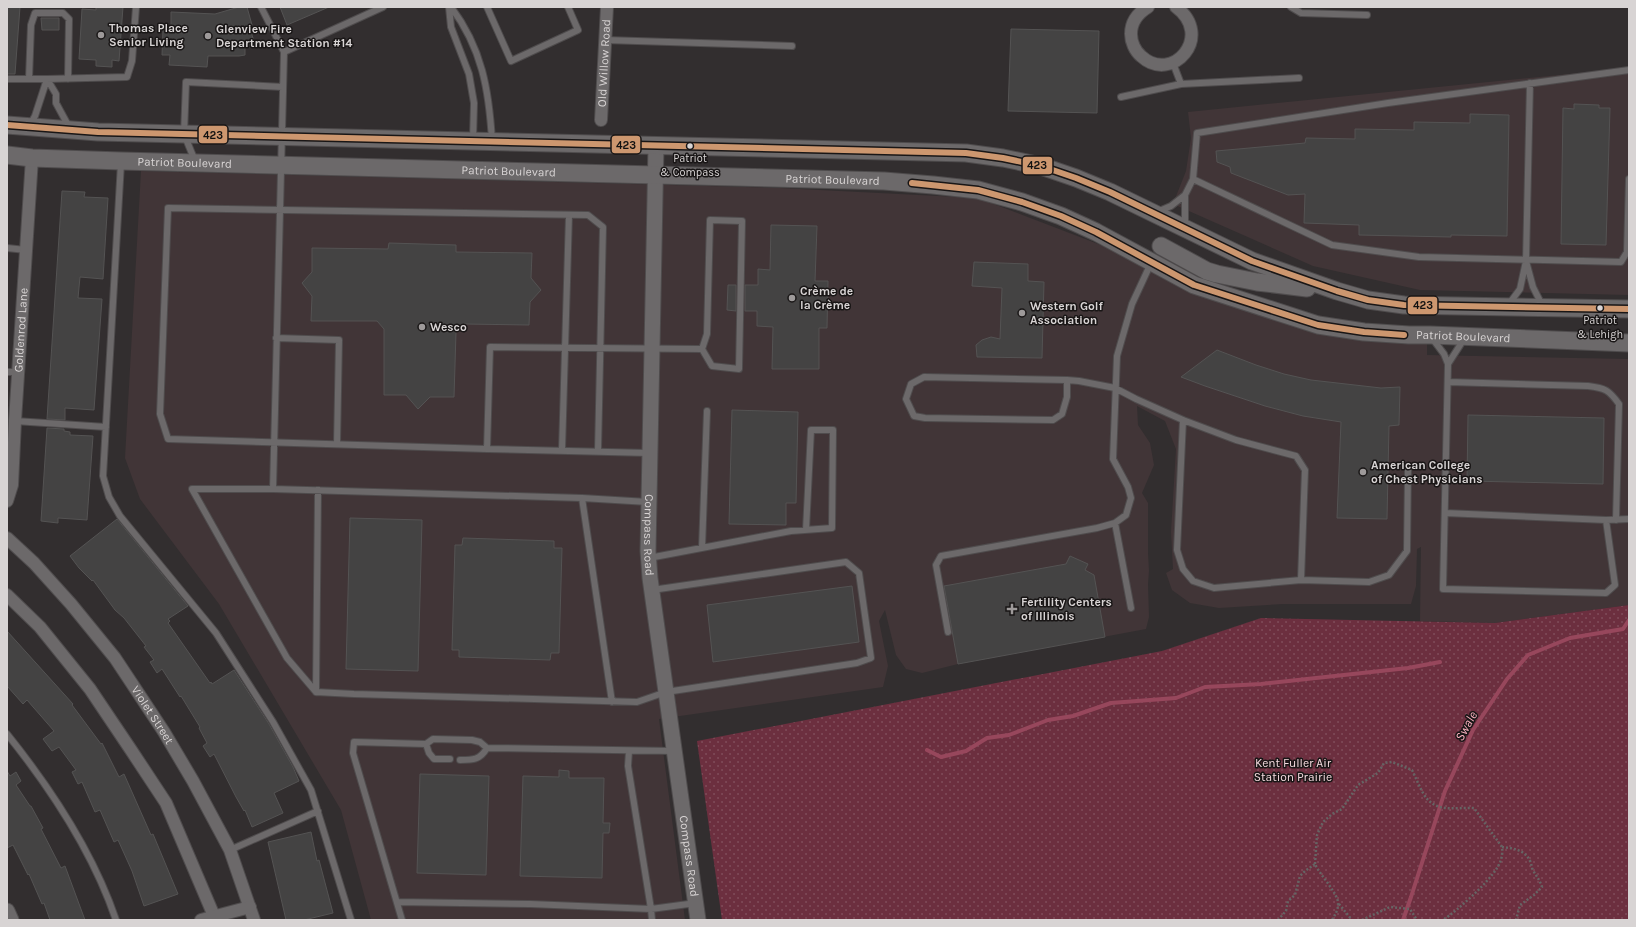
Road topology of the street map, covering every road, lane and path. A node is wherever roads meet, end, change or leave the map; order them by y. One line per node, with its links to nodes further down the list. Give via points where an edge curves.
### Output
1 (136, 7): 17 (lane, via 132,61 128,76)
2 (261, 7): 14 (lane)
3 (383, 7): 14 (lane)
4 (450, 7): 32 (lane, via 451,27 469,74 474,103); 33 (lane, via 462,22 483,70 490,102)
5 (487, 7): 6 (lane, via 511,61 578,30)
6 (568, 7)
7 (607, 7): 12 (street, Old Willow Road)
8 (1148, 7): 15 (street, via 1136,16 1132,25 1133,45 1145,60 1163,65)
9 (1176, 7): 15 (street, via 1189,21 1192,41 1188,50)
10 (1291, 7): 11 (lane, via 1301,13)
11 (1367, 15)
12 (605, 40): 13 (lane); 26 (street, Old Willow Road)
13 (792, 46)
14 (284, 52): 24 (lane)
15 (1173, 63): 23 (lane)
16 (1629, 70): 22 (lane)
17 (68, 78): 20 (lane, via 69,18 63,13 35,14 30,25); 21 (lane)
18 (1299, 78): 23 (lane)
19 (7, 79): 20 (lane)
20 (29, 79): 21 (lane)
21 (48, 79): 28 (lane); 29 (lane, via 56,94 56,103)
22 (1530, 83): 41 (lane, via 1197,132); 51 (lane)
23 (1181, 84): 25 (lane)
24 (283, 87): 30 (lane, via 186,82); 31 (lane)
25 (1122, 97)
26 (601, 120)
27 (7, 126): 28 (main road)
28 (28, 128): 29 (main road)
29 (71, 130): 30 (main road)
30 (184, 134): 31 (main road); 38 (lane)
31 (282, 136): 32 (main road); 39 (lane)
32 (472, 140): 33 (main road)
33 (492, 141): 34 (main road)
34 (656, 146): 40 (street, Compass Road); 45 (main road, via 896,150 974,154 1003,158 1076,178)
35 (7, 155): 36 (main road, Patriot Boulevard)
36 (32, 158): 37 (main road, Patriot Boulevard); 50 (street, Goldenrod Lane)
37 (121, 161): 38 (main road, Patriot Boulevard); 73 (lane)
38 (195, 163): 39 (main road, Patriot Boulevard)
39 (282, 165): 40 (main road, Patriot Boulevard); 44 (lane)
40 (655, 176): 52 (main road, Patriot Boulevard, via 884,181 978,190 1061,216); 63 (street, Compass Road)
41 (1193, 179): 43 (lane); 51 (lane, via 1332,245 1419,257)
42 (1629, 179): 51 (lane, via 1627,252 1621,262)
43 (1185, 195): 45 (lane, via 1171,206); 47 (lane)
44 (280, 210): 46 (lane); 59 (lane); 74 (lane, via 168,208 160,414 168,439)
45 (1153, 213): 47 (main road); 48 (main road, via 1159,228)
46 (569, 215): 61 (lane); 62 (lane, via 588,215 603,227)
47 (1185, 229): 53 (main road, via 1252,261)
48 (1161, 246): 52 (main road); 53 (main road, via 1217,274)
49 (7, 248): 50 (lane)
50 (26, 250): 66 (street, Goldenrod Lane)
51 (1526, 261): 54 (lane, via 1520,289); 55 (lane, via 1533,287)
52 (1152, 262): 57 (main road, Patriot Boulevard, via 1194,285 1318,325 1364,332); 69 (lane, via 1132,304 1117,356)
53 (1337, 292): 54 (main road, via 1404,305)
54 (1507, 308): 55 (main road)
55 (1544, 308): 56 (main road)
56 (1629, 309)
57 (1430, 335): 58 (main road, Patriot Boulevard); 65 (lane)
58 (1466, 337): 60 (main road, Patriot Boulevard); 65 (lane)
59 (276, 338): 74 (lane); 75 (lane, via 339,340)
60 (1629, 343)
61 (565, 347): 62 (lane); 76 (lane, via 490,347); 77 (lane)
62 (601, 348): 63 (lane); 78 (lane)
63 (651, 349): 64 (lane); 79 (street, Compass Road)
64 (702, 349): 64 (lane, via 712,366 739,369 742,221 710,220 708,334)
65 (1448, 364): 68 (lane)
66 (13, 372): 72 (street, Goldenrod Lane)
67 (1067, 380): 67 (lane, via 924,376 911,384 906,399 914,416 925,418 1053,420 1062,414 1067,397); 69 (lane)
68 (1448, 382): 86 (lane); 89 (lane, via 1588,386 1603,388 1611,393 1618,404)
69 (1115, 388): 71 (lane); 90 (lane, via 1113,459 1131,498 1126,515)
70 (707, 411): 93 (lane)
71 (1183, 420): 95 (lane, via 1236,440 1296,456 1305,470); 95 (lane, via 1177,550 1183,570 1193,581 1214,588)
72 (15, 421): 73 (lane); 84 (street, Goldenrod Lane, via 12,485)
73 (106, 427): 110 (lane, via 103,476 109,497 120,516 216,633 273,722 311,790)
74 (274, 442): 75 (lane); 81 (lane)
75 (337, 444): 76 (lane)
76 (487, 449): 77 (lane)
77 (562, 450): 78 (lane)
78 (598, 452): 79 (lane)
79 (649, 453): 85 (street, Compass Road)
80 (1408, 470): 95 (lane, via 1407,551 1389,575 1369,582)
81 (273, 489): 82 (lane); 100 (lane, via 192,488 287,658)
82 (318, 490): 83 (lane); 100 (lane)
83 (582, 498): 85 (lane); 102 (lane)
84 (7, 501)
85 (648, 502): 94 (street, Compass Road)
86 (1445, 513): 88 (lane); 88 (lane, via 1443,589 1606,593 1614,585)
87 (1629, 519): 89 (lane)
88 (1606, 520): 89 (lane)
89 (1616, 520)
90 (1115, 523): 98 (lane); 99 (lane, via 941,556 936,565)
91 (806, 530): 91 (lane, via 832,528 833,430 811,430); 93 (lane)
92 (7, 538): 112 (street, Violet Street, via 71,604 115,658 164,732)
93 (702, 548): 94 (lane)
94 (648, 558): 96 (street, Compass Road)
95 (1301, 580)
96 (652, 590): 101 (street, Compass Road); 101 (lane, via 846,562 859,572 872,658 857,664)
97 (7, 595): 120 (street, via 40,627 90,689 166,803)
98 (1131, 608)
99 (948, 632)
100 (316, 692): 102 (lane)
101 (666, 692): 102 (lane, via 637,702); 107 (street, Compass Road)
102 (612, 702)
103 (7, 734): 122 (lane, via 32,765 66,817 93,866)
104 (426, 744): 105 (lane, via 433,739 472,740); 108 (lane, via 434,759); 114 (lane, via 354,742 353,753)
105 (488, 748): 106 (lane); 109 (lane, via 483,756 475,760)
106 (629, 751): 107 (lane); 118 (lane, via 628,766)
107 (674, 751): 115 (street, Compass Road)
108 (450, 759)
109 (460, 760)
110 (318, 811): 112 (lane); 125 (lane)
111 (1502, 847): 113 (path, via 1474,808 1438,808 1432,805 1423,794 1412,770 1392,762 1384,763 1378,773 1358,785 1342,809 1323,822 1317,836); 134 (path, via 1503,855 1498,868); 135 (path, via 1513,848 1528,858 1542,887 1520,905)
112 (230, 850): 117 (street, Violet Street)
113 (1315, 864): 116 (path); 129 (path, via 1300,876 1295,895 1288,901 1286,910)
114 (397, 902): 118 (lane); 126 (lane)
115 (696, 903): 118 (lane); 128 (street, Compass Road)
116 (1339, 904): 130 (path); 131 (path)
117 (250, 907): 120 (street); 124 (street, Violet Street)
118 (651, 909): 127 (lane)
119 (7, 911): 121 (street)
120 (214, 916): 123 (street)
121 (11, 920)
122 (116, 920)
123 (201, 920)
124 (254, 920)
125 (351, 920)
126 (402, 920)
127 (652, 920)
128 (698, 920)
129 (1278, 920)
130 (1332, 920)
131 (1352, 920)
132 (1362, 920): 133 (path, via 1390,907 1410,909)
133 (1417, 920)
134 (1443, 920)
135 (1516, 920)

